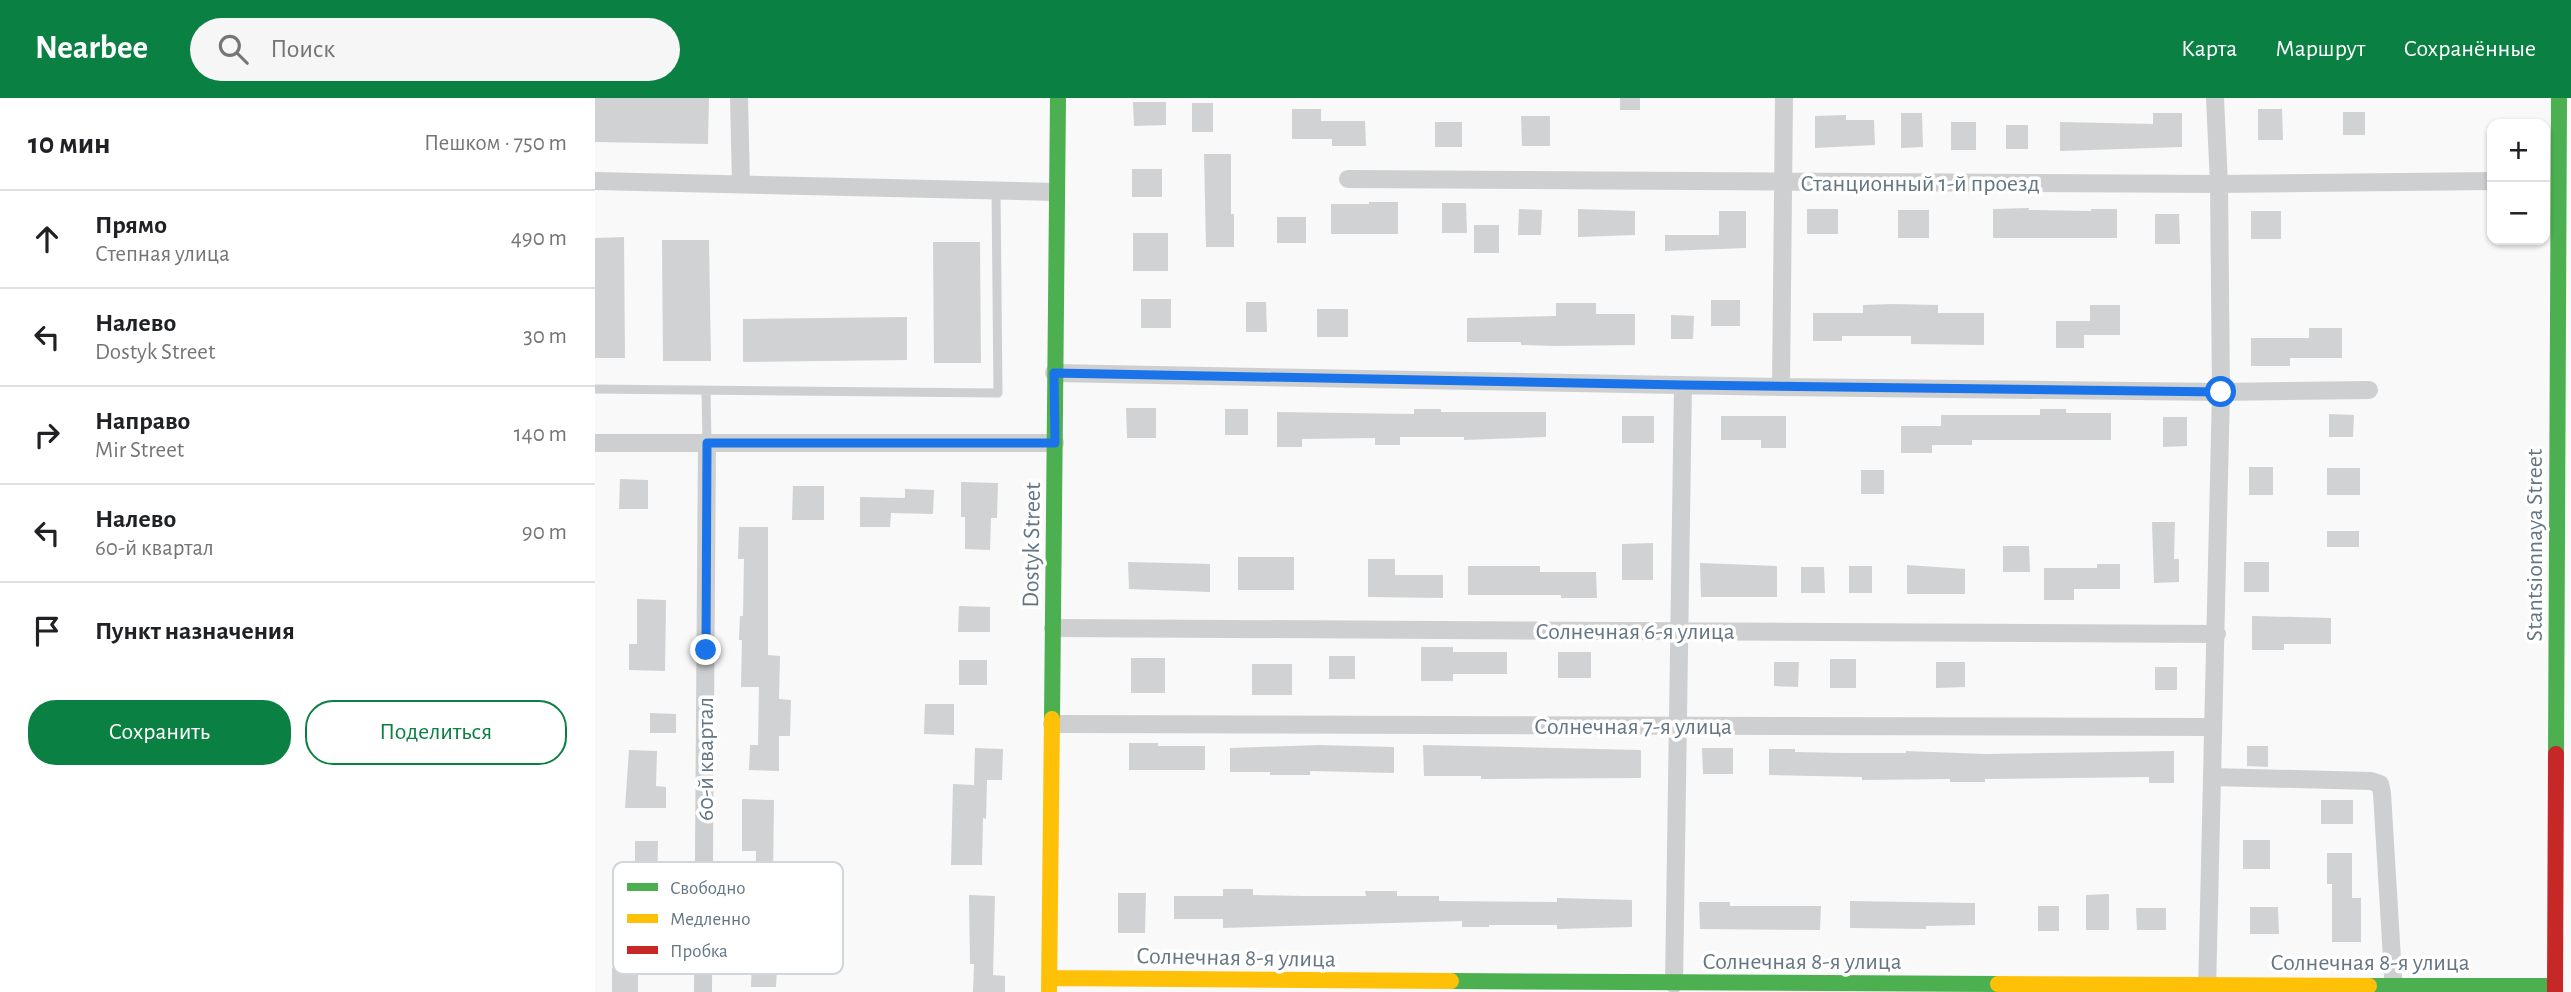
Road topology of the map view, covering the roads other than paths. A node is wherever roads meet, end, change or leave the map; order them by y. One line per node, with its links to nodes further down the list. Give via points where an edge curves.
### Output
1 (739, 98): 11 (street)
2 (1058, 98): 14 (street, Dostyk Street)
3 (1784, 98): 10 (street)
4 (2215, 98): 12 (street)
5 (2559, 98): 7 (street, Stantsionnaya Street)
6 (1348, 179): 10 (street, Станционный 1-й проезд)
7 (2551, 180): 38 (street, Stantsionnaya Street)
8 (595, 181): 11 (street)
9 (2487, 181): 12 (street, Станционный 1-й проезд)
10 (1783, 182): 12 (street, Станционный 1-й проезд); 17 (street)
11 (741, 184): 13 (street)
12 (2219, 184): 21 (street)
13 (996, 190): 14 (street); 20 (lane, via 998,393)
14 (1056, 192): 15 (street, Dostyk Street)
15 (1054, 373): 16 (street); 24 (street, Dostyk Street)
16 (1683, 385): 17 (street); 26 (street)
17 (1781, 387): 21 (street)
18 (595, 389): 20 (lane)
19 (2369, 390): 21 (street)
20 (705, 391): 23 (lane)
21 (2221, 392): 27 (street)
22 (595, 443): 23 (street)
23 (707, 443): 24 (street); 32 (street, 60-й квартал)
24 (1055, 443): 25 (street, Dostyk Street)
25 (1053, 628): 26 (street, Солнечная 6-я улица); 28 (street, Dostyk Street)
26 (1679, 631): 27 (street, Солнечная 6-я улица); 29 (street)
27 (2217, 634): 30 (street)
28 (1052, 724): 29 (street, Солнечная 7-я улица); 34 (street, Dostyk Street)
29 (1678, 726): 30 (street, Солнечная 7-я улица); 35 (street)
30 (2213, 727): 31 (street)
31 (2212, 777): 36 (street); 37 (street, via 2380,784)
32 (704, 862)
33 (703, 974): 39 (street, 60-й квартал)
34 (1049, 985): 35 (street, Солнечная 8-я улица)
35 (1674, 985): 36 (street, Солнечная 8-я улица)
36 (2207, 988): 37 (street, Солнечная 8-я улица)
37 (2394, 989): 38 (street, Солнечная 8-я улица)
38 (2555, 989)
39 (703, 992)

